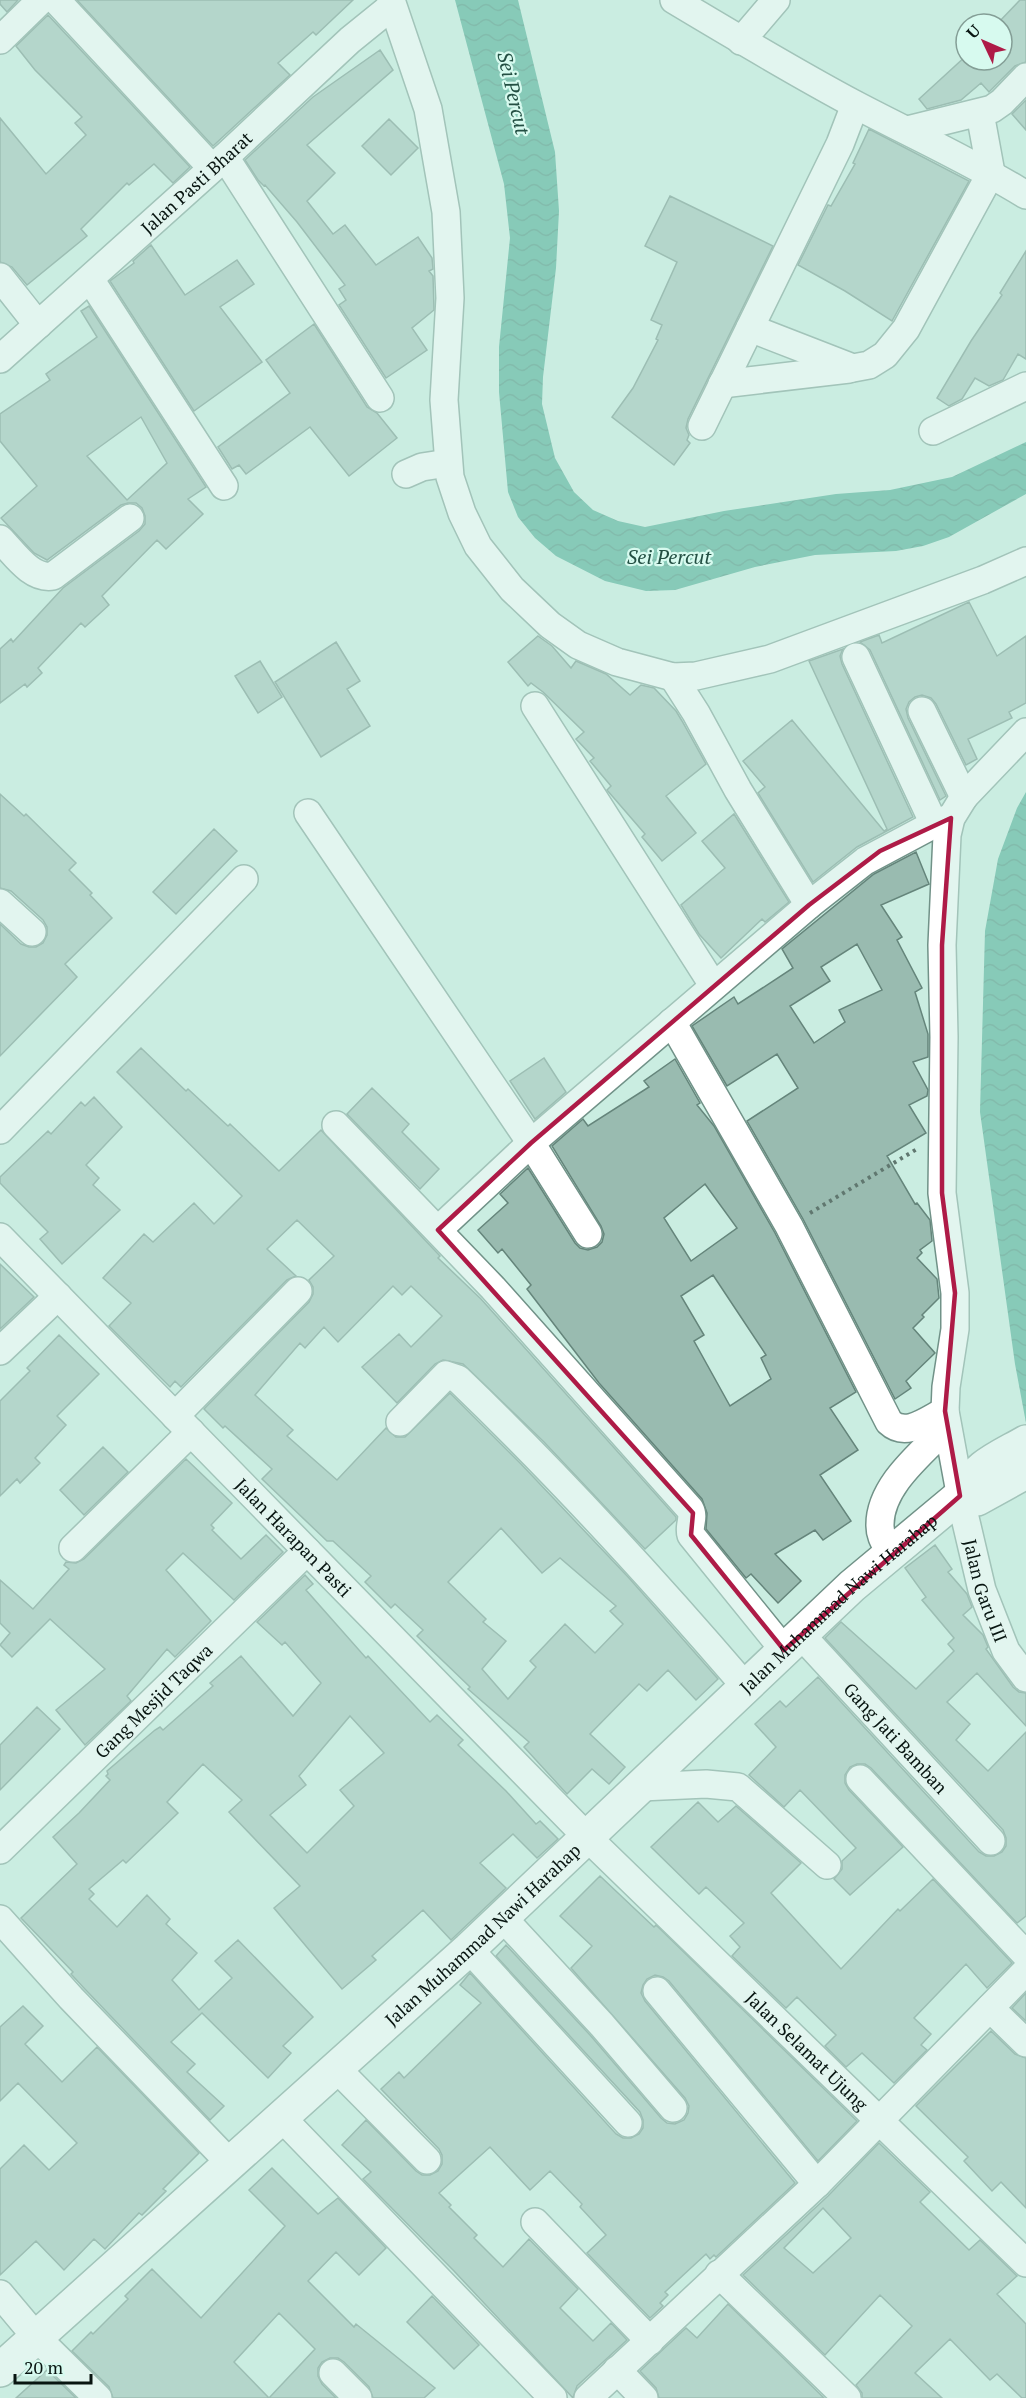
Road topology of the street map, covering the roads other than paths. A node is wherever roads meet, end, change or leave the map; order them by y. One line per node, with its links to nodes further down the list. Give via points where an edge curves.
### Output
1 (41, 0): 6 (street)
2 (56, 0): 12 (street)
3 (674, 0): 7 (street)
4 (776, 0): 7 (street)
5 (392, 3): 12 (street, Jalan Pasti Bharat); 26 (street, via 428,109 446,212 450,298 444,400)
6 (0, 40)
7 (741, 41): 9 (street)
8 (1026, 77): 10 (street, via 1002,102)
9 (855, 105): 11 (street); 18 (street, via 840,144)
10 (980, 113): 11 (street); 13 (street)
11 (907, 130): 13 (street)
12 (219, 163): 16 (street, Jalan Pasti Bharat); 23 (street)
13 (991, 173): 14 (street); 20 (street, via 906,329 885,355 869,365)
14 (1026, 195)
15 (0, 277): 17 (street)
16 (90, 279): 17 (street, Jalan Pasti Bharat); 28 (street)
17 (38, 325): 19 (street, Jalan Pasti Bharat)
18 (750, 328): 20 (street); 21 (street)
19 (0, 359)
20 (853, 368): 21 (street)
21 (722, 384): 24 (street)
22 (1026, 386): 25 (street)
23 (380, 398)
24 (702, 426)
25 (933, 430)
26 (448, 463): 27 (street); 33 (street, via 462,513 478,546 512,589 578,645 617,662)
27 (406, 474)
28 (224, 486)
29 (130, 518): 30 (street, via 53,576 33,572)
30 (0, 539)
31 (1026, 561): 33 (street, via 770,659 696,676)
32 (856, 657): 38 (street)
33 (673, 677): 41 (street)
34 (535, 706): 43 (street)
35 (922, 711): 38 (street)
36 (1026, 732): 38 (street)
37 (308, 813): 47 (street)
38 (950, 813): 41 (street, via 865,861); 54 (street, Jalan Garu III, via 944,862 942,945 942,1194 955,1293 955,1329 946,1387)
39 (244, 879): 46 (street)
40 (0, 903): 42 (street)
41 (809, 905): 43 (street)
42 (32, 932)
43 (713, 985): 44 (street)
44 (672, 1022): 47 (street); 54 (street, via 789,1226 889,1422 903,1430)
45 (336, 1125): 48 (street, Gang Jati Bamban)
46 (0, 1130)
47 (531, 1143): 48 (street); 49 (street)
48 (438, 1230): 64 (street, Gang Jati Bamban, via 690,1509 691,1535)
49 (588, 1234)
50 (0, 1238): 52 (street, Jalan Harapan Pasti)
51 (298, 1291): 56 (street)
52 (58, 1296): 53 (street); 56 (street, Jalan Harapan Pasti)
53 (0, 1351)
54 (946, 1419): 60 (street, Jalan Garu III); 63 (street, via 892,1487 880,1527)
55 (400, 1422): 66 (street, via 446,1376 458,1378 530,1449)
56 (183, 1424): 61 (street); 62 (street, Jalan Harapan Pasti)
57 (1026, 1442): 59 (main road)
58 (1026, 1472): 59 (main road)
59 (990, 1476): 60 (main road, Jalan Muhammad Nawi Harahap, via 969,1479)
60 (960, 1496): 63 (main road, Jalan Muhammad Nawi Harahap); 65 (street, Jalan Garu III, via 982,1590 1006,1651)
61 (73, 1548)
62 (307, 1551): 69 (street, Jalan Harapan Pasti); 71 (street, Gang Mesjid Taqwa)
63 (890, 1553): 64 (main road, Jalan Muhammad Nawi Harahap)
64 (792, 1642): 66 (main road, Jalan Muhammad Nawi Harahap); 70 (street, Gang Jati Bamban)
65 (1026, 1678)
66 (745, 1686): 68 (main road, Jalan Muhammad Nawi Harahap)
67 (860, 1779): 76 (street)
68 (641, 1787): 69 (main road, Jalan Muhammad Nawi Harahap); 72 (street, via 738,1787)
69 (588, 1838): 73 (main road, Jalan Muhammad Nawi Harahap); 84 (street, Jalan Selamat Ujung)
70 (991, 1841)
71 (0, 1850)
72 (827, 1865)
73 (502, 1917): 75 (main road, Jalan Muhammad Nawi Harahap); 82 (street)
74 (0, 1919): 87 (street)
75 (469, 1948): 81 (main road, Jalan Muhammad Nawi Harahap); 85 (street)
76 (1026, 1955)
77 (1026, 1971): 79 (street)
78 (657, 1991): 88 (street)
79 (990, 2008): 80 (street); 84 (street)
80 (1026, 2043)
81 (336, 2068): 83 (main road, Jalan Muhammad Nawi Harahap); 86 (street)
82 (674, 2108)
83 (282, 2116): 87 (main road, Jalan Muhammad Nawi Harahap); 100 (street)
84 (879, 2120): 88 (street); 90 (street, Jalan Selamat Ujung)
85 (628, 2123)
86 (427, 2160)
87 (230, 2163): 93 (main road, Jalan Muhammad Nawi Harahap)
88 (817, 2184): 91 (street)
89 (535, 2222): 94 (street)
90 (1026, 2263)
91 (719, 2274): 94 (street); 103 (street)
92 (0, 2294): 93 (street)
93 (37, 2338): 95 (main road, Jalan Muhammad Nawi Harahap); 98 (street)
94 (650, 2341): 96 (street)
95 (0, 2370)
96 (617, 2370): 101 (street); 102 (street)
97 (333, 2373): 99 (street)
98 (98, 2398)
99 (358, 2398)
100 (553, 2398)
101 (588, 2398)
102 (645, 2398)
103 (847, 2398)

